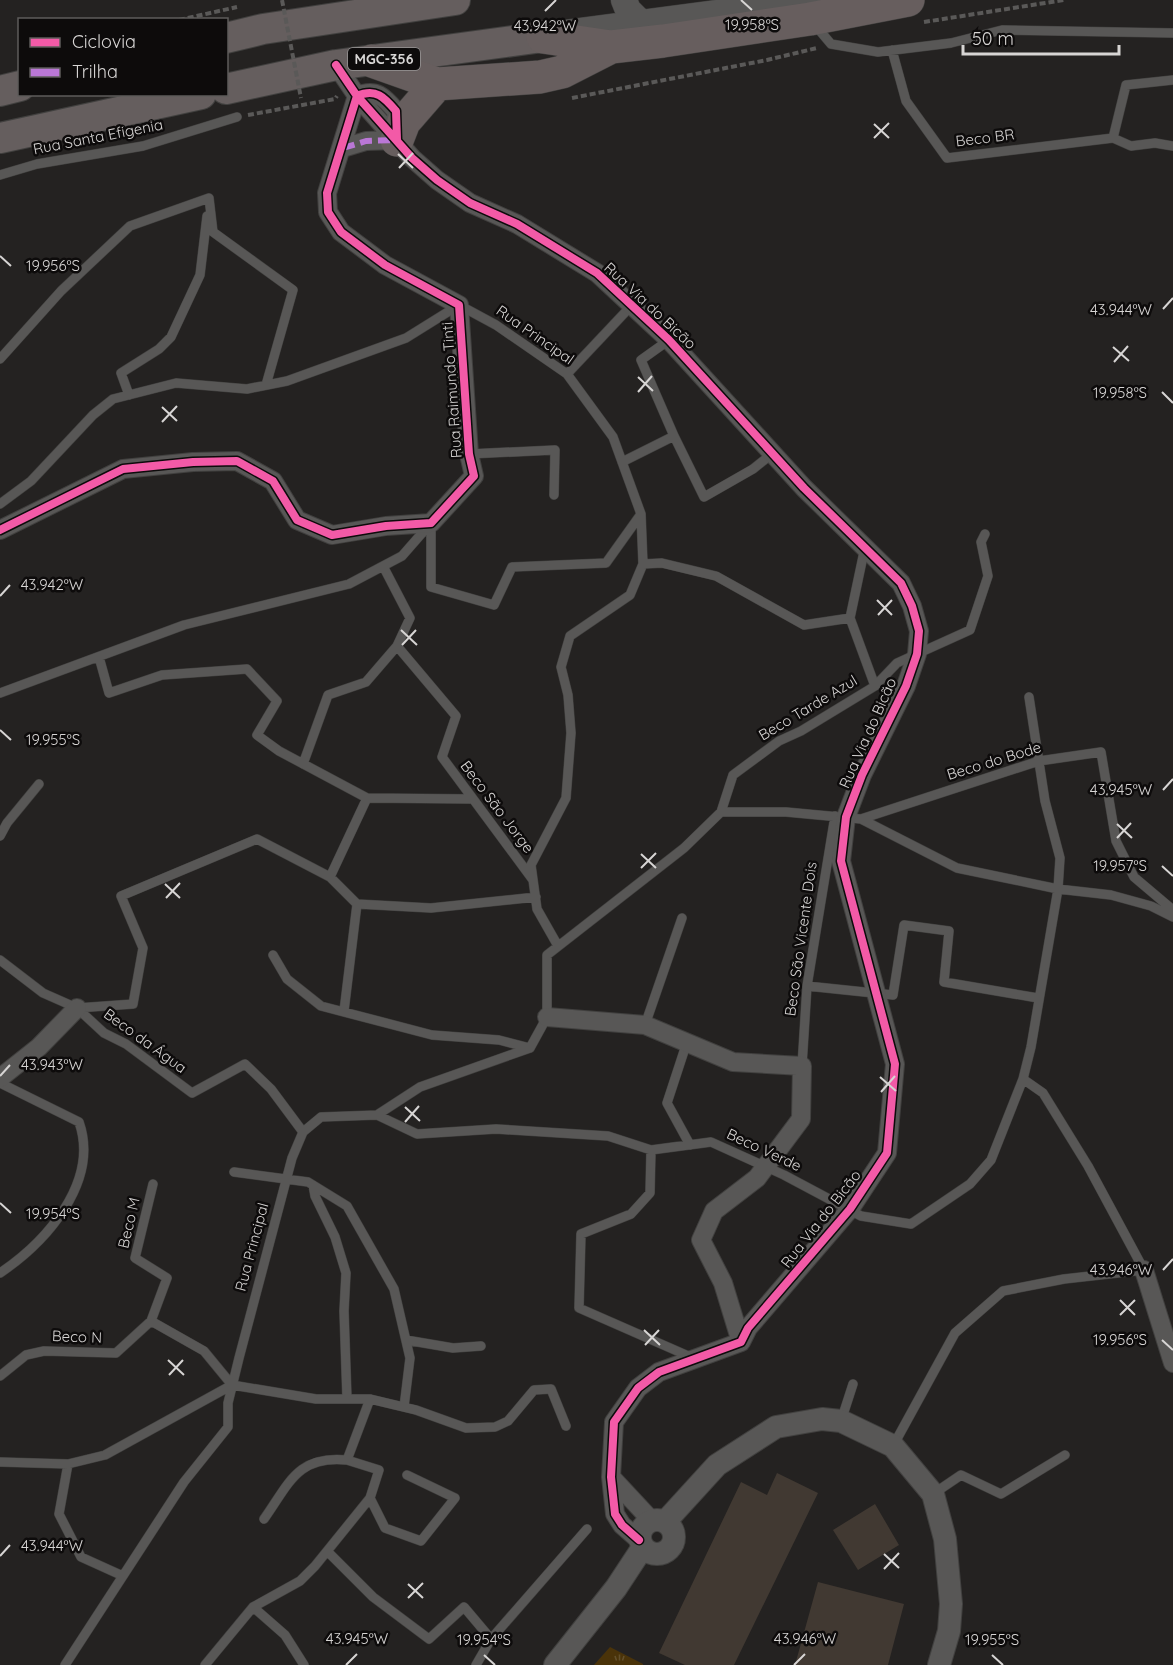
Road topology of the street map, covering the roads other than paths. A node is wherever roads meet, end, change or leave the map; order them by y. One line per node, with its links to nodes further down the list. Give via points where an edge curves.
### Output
1 (455, 0): 8 (main road)
2 (624, 0): 5 (main road)
3 (802, 6): 4 (highway, MGC-356); 5 (main road, MGC-356); 9 (highway, MGC-356); 10 (lane, via 831,44 878,52)
4 (915, 11)
5 (641, 23): 7 (main road, MGC-356)
6 (1173, 33): 10 (lane, via 1002,30 951,43)
7 (543, 37): 9 (highway, MGC-356); 11 (main road, MGC-356)
8 (228, 38)
9 (610, 47): 14 (highway, via 562,72 540,77)
10 (892, 50): 22 (lane, Beco BR, via 906,101 947,158)
11 (372, 61): 12 (main road, MGC-356); 14 (highway)
12 (336, 65): 16 (main road, MGC-356); 19 (street)
13 (1173, 80): 22 (lane, via 1126,85)
14 (437, 84): 23 (highway, via 404,122)
15 (18, 86): 17 (main road)
16 (228, 89)
17 (0, 91)
18 (192, 96): 21 (main road)
19 (357, 96): 23 (street, via 368,91 386,100 396,111); 25 (street, Rua Raimundo Tinti)
20 (237, 117): 26 (lane, Rua Santa Efigenia, via 143,146 37,164)
21 (0, 138)
22 (1113, 138): 24 (lane, via 1131,146)
23 (397, 140): 25 (street, via 366,141); 28 (street, Rua Via do Bicão, via 412,158 470,203 557,247 597,273)
24 (1173, 146)
25 (343, 148): 29 (street, Rua Raimundo Tinti, via 327,193 328,212 341,232 384,265)
26 (0, 175)
27 (209, 198): 31 (lane, via 130,226 61,291); 33 (lane, via 213,232 293,290); 34 (lane, via 200,275 171,337 121,373)
28 (632, 304): 30 (street, Rua Via do Bicão); 32 (lane)
29 (459, 305): 32 (lane, Rua Principal, via 496,325); 33 (lane, via 406,338); 37 (street, Rua Raimundo Tinti)
30 (669, 340): 35 (lane, via 641,360); 36 (street, Rua Via do Bicão)
31 (0, 359)
32 (567, 374): 38 (lane, Rua Principal, via 612,437)
33 (266, 385): 34 (lane, via 247,389 176,383)
34 (129, 395): 40 (lane, via 113,399 93,415 31,481)
35 (674, 436): 36 (lane, via 704,497); 38 (lane)
36 (773, 453): 45 (street, Rua Via do Bicão)
37 (469, 454): 39 (lane, via 555,450); 42 (street, Rua Raimundo Tinti, via 474,476)
38 (622, 462): 41 (lane, Rua Principal)
39 (554, 495)
40 (0, 504)
41 (641, 514): 42 (lane, via 606,563 512,567 494,605 431,587); 46 (lane, Rua Principal)
42 (431, 524): 43 (street, via 332,535 297,520 273,481 237,461 226,461 123,469); 47 (lane, Rua Raimundo Tinti, via 402,556)
43 (0, 530)
44 (985, 534): 50 (lane, Beco Tarde Azul, via 981,542 988,576 970,630)
45 (865, 547): 48 (lane); 50 (street, Rua Via do Bicão, via 901,583 912,606 919,631)
46 (643, 564): 48 (lane, via 662,563 716,576 804,626); 64 (lane, Rua Principal, via 630,595 570,636 561,667 572,733 566,798 531,865)
47 (382, 566): 49 (lane, via 410,618); 51 (lane, Rua Raimundo Tinti, via 349,584 184,625)
48 (850, 618): 52 (lane)
49 (397, 646): 56 (lane, via 366,682 328,695); 59 (lane, Beco São Jorge, via 456,716 442,758)
50 (916, 654): 52 (lane, Beco Tarde Azul, via 897,663); 61 (street, Rua Via do Bicão, via 906,686 862,775)
51 (99, 657): 53 (lane, Rua Raimundo Tinti); 56 (lane, via 109,693 162,675 247,669 277,701 257,735)
52 (875, 686): 60 (lane, Beco Tarde Azul, via 779,741 733,775)
53 (1, 692)
54 (1029, 697): 55 (lane, Beco Verde)
55 (1039, 761): 61 (lane, Beco do Bode); 65 (lane, Beco Verde, via 1060,858); 68 (lane, Beco do Bode, via 1101,752 1116,841 1134,877)
56 (303, 764): 58 (lane)
57 (39, 783): 62 (lane)
58 (367, 798): 59 (lane); 63 (lane)
59 (473, 799): 64 (lane, Beco São Jorge)
60 (721, 812): 61 (lane); 71 (lane, via 684,848)
61 (847, 817): 65 (lane, via 957,868); 74 (lane, Beco São Vicente Dois); 75 (street, Rua Via do Bicão, via 841,861)
62 (0, 836)
63 (330, 877): 67 (lane); 77 (lane, via 257,839 121,896 143,948 133,1004)
64 (534, 882): 66 (lane, Rua Principal)
65 (1058, 889): 69 (lane, via 1112,895); 76 (lane, Beco Verde)
66 (536, 897): 67 (lane, via 431,908); 71 (lane, Rua Principal, via 537,909)
67 (357, 904): 78 (lane)
68 (1173, 910)
69 (1173, 917)
70 (682, 918): 80 (lane)
71 (558, 946): 79 (lane, via 547,955)
72 (273, 955): 78 (lane, via 295,986 321,1006)
73 (0, 960): 77 (lane, via 43,993)
74 (807, 986): 75 (lane); 83 (lane, Beco São Vicente Dois)
75 (874, 993): 76 (lane, via 893,995 904,925 949,931 944,982); 96 (street, Rua Via do Bicão, via 895,1064 887,1153)
76 (1038, 998): 85 (lane, Beco Verde)
77 (77, 1008): 84 (street, via 39,1047); 88 (lane, Beco da Água, via 105,1033 192,1093 245,1064 271,1089)
78 (345, 1011): 82 (lane, via 432,1035 499,1040)
79 (547, 1017): 80 (street); 82 (lane)
80 (645, 1025): 81 (street)
81 (687, 1042): 83 (street, via 733,1062); 89 (lane, via 667,1103)
82 (530, 1048): 87 (lane, via 420,1087)
83 (802, 1066): 91 (street, via 801,1119)
84 (0, 1078)
85 (1023, 1079): 96 (lane, Beco Verde, via 991,1160 970,1184 911,1224 861,1216); 97 (lane, via 1043,1093)
86 (0, 1083): 98 (lane, via 79,1122 84,1149 76,1184 57,1222)
87 (377, 1115): 88 (lane, via 321,1117); 90 (lane, Beco Verde, via 417,1134 496,1129 608,1136)
88 (303, 1132): 93 (lane, Rua Principal)
89 (690, 1145): 90 (lane, Beco Verde); 91 (lane, Beco Verde, via 711,1142)
90 (651, 1150): 103 (lane, via 650,1193 631,1214 581,1234 579,1308)
91 (764, 1166): 96 (lane, Beco Verde); 101 (street, via 757,1178 714,1212 701,1240 723,1283)
92 (234, 1172): 93 (lane)
93 (286, 1178): 95 (lane); 107 (lane, Rua Principal)
94 (153, 1184): 99 (lane, Beco M, via 135,1258 167,1278)
95 (313, 1185): 100 (lane, via 347,1206 394,1289); 108 (lane, via 346,1273)
96 (850, 1209): 101 (street, Rua Via do Bicão, via 748,1328)
97 (1144, 1270): 104 (street); 113 (lane, via 1003,1291 955,1333)
98 (0, 1273)
99 (150, 1321): 105 (lane, Beco N, via 116,1353 44,1351 26,1355); 107 (lane, via 204,1351)
100 (406, 1340): 102 (lane, via 453,1348); 110 (lane, via 410,1358)
101 (741, 1342): 103 (street)
102 (481, 1346)
103 (695, 1359): 119 (street, via 659,1372 645,1383 614,1422)
104 (1173, 1363)
105 (0, 1376)
106 (853, 1383): 111 (lane)
107 (232, 1385): 108 (lane, via 316,1399); 117 (lane, via 105,1455); 127 (lane, Rua Principal, via 228,1427 184,1482)
108 (347, 1399): 109 (lane)
109 (370, 1399): 110 (lane); 115 (lane)
110 (404, 1407): 112 (lane, via 466,1428 495,1427 508,1421 534,1390 551,1389)
111 (841, 1421): 113 (street); 123 (street, via 822,1419 776,1427 717,1466)
112 (566, 1426)
113 (893, 1446): 120 (street)
114 (1065, 1455): 120 (lane, via 1001,1494 961,1475)
115 (347, 1460): 121 (lane, via 379,1470); 122 (lane, via 324,1458 299,1469)
116 (0, 1462): 117 (lane)
117 (68, 1464): 127 (lane, via 59,1514 81,1557)
118 (407, 1475): 121 (lane, via 455,1498 421,1541 385,1528)
119 (611, 1477): 123 (street); 125 (street, via 615,1514)
120 (933, 1494): 135 (street, via 945,1539 951,1604 949,1631)
121 (369, 1498): 126 (lane)
122 (264, 1519)
123 (663, 1524): 125 (street, via 645,1524); 125 (street, via 671,1547)
124 (587, 1529): 129 (lane)
125 (646, 1547): 134 (street)
126 (328, 1552): 128 (lane, via 300,1581); 129 (lane, via 373,1597 429,1639 464,1607)
127 (123, 1576): 130 (lane, Rua Principal)
128 (253, 1607): 131 (lane); 132 (lane, via 285,1635)
129 (491, 1639): 133 (lane)
130 (65, 1665)
131 (205, 1665)
132 (304, 1665)
133 (476, 1665)
134 (555, 1665)
135 (939, 1665)

